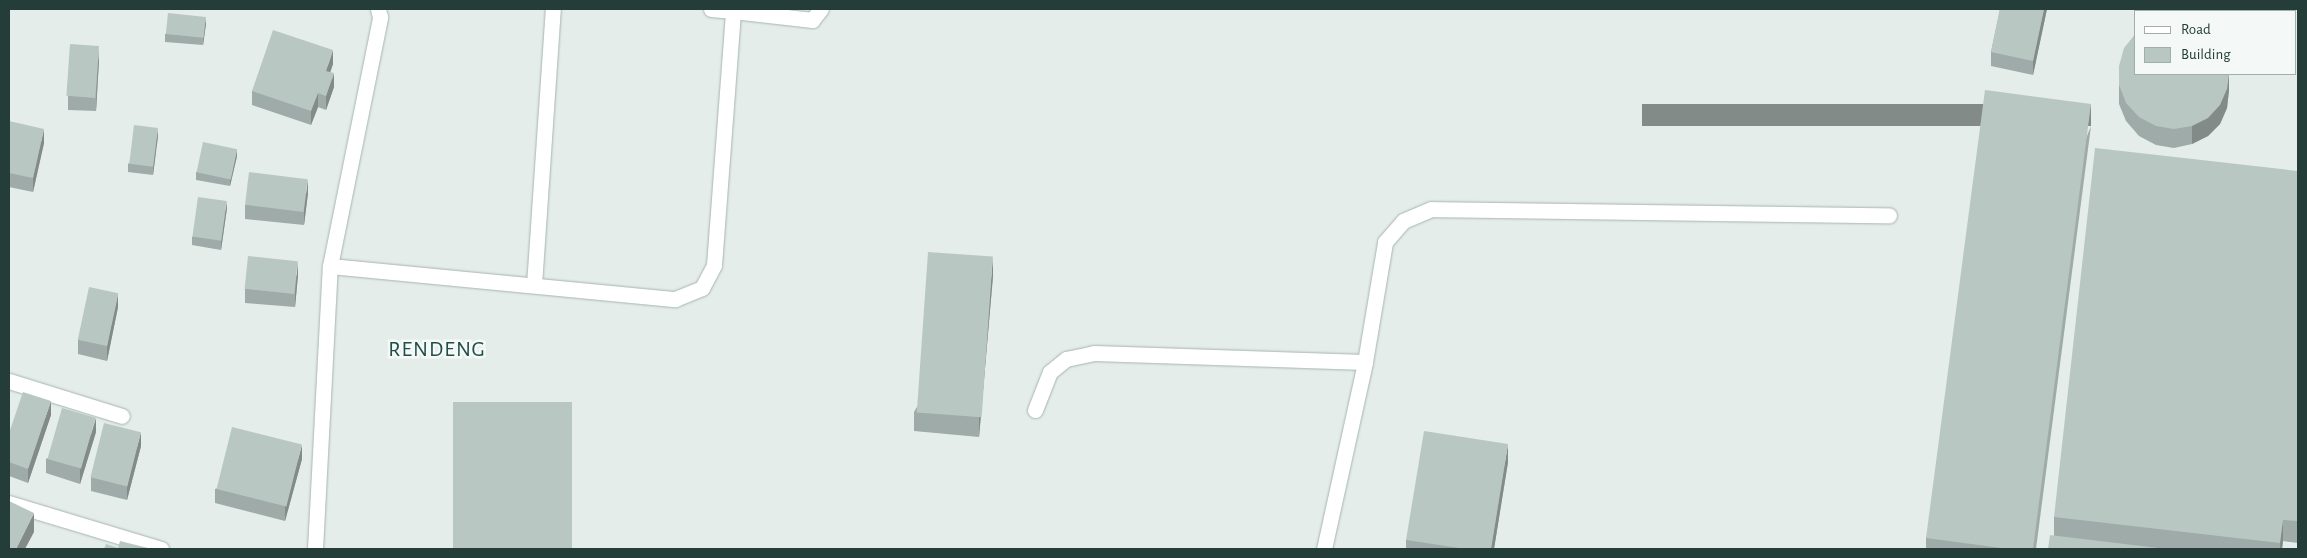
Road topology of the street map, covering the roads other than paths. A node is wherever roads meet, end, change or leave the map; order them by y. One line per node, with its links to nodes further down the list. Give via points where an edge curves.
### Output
1 (378, 9): 7 (street, via 380,17)
2 (553, 9): 8 (street)
3 (712, 9): 5 (street)
4 (821, 9): 5 (street, via 812,20)
5 (733, 12): 8 (street, via 714,265 702,288 675,299)
6 (1889, 214): 9 (street, via 1431,209 1403,221 1385,242)
7 (330, 266): 8 (street); 15 (street)
8 (534, 285)
9 (1365, 362): 11 (street, via 1094,353 1066,359 1050,372); 16 (street)
10 (9, 381): 12 (street)
11 (1035, 410)
12 (122, 416)
13 (9, 503): 14 (street)
14 (161, 549)
15 (315, 549)
16 (1324, 549)

